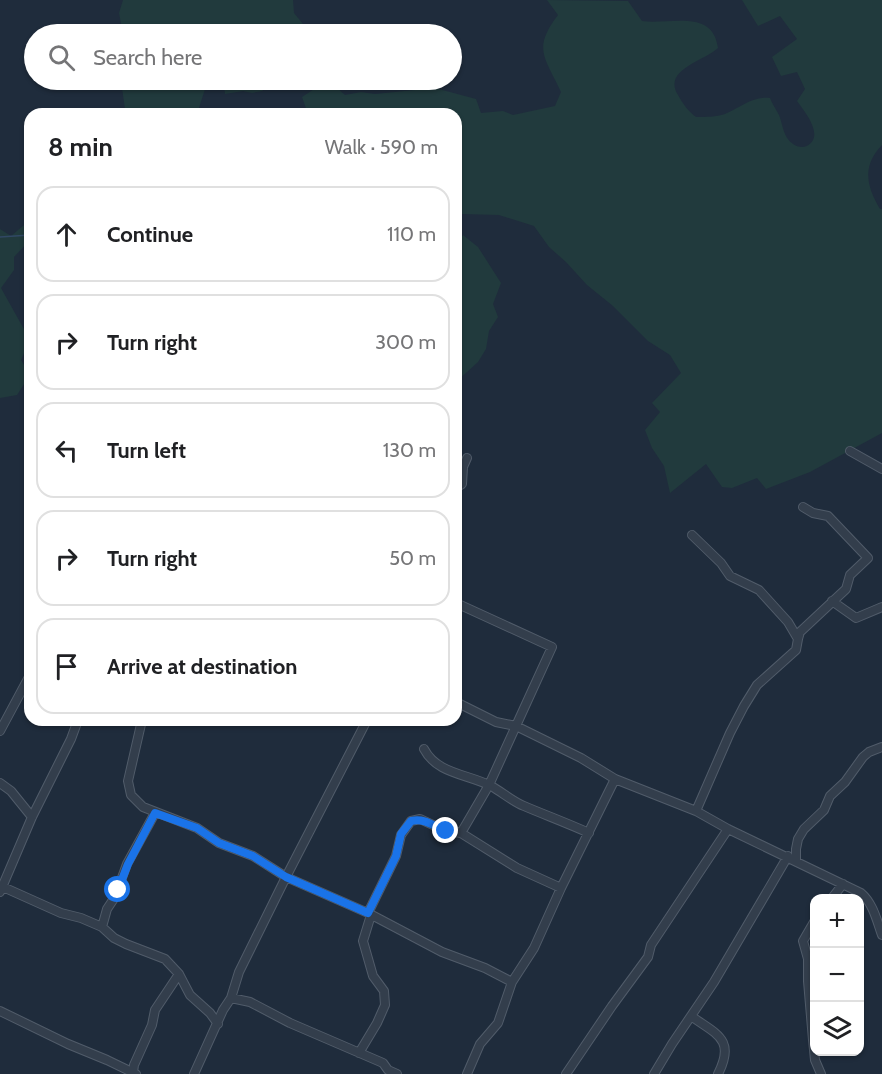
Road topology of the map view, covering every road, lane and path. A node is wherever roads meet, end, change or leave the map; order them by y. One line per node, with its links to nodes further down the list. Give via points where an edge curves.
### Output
1 (850, 451): 3 (street)
2 (467, 458): 4 (street)
3 (882, 469)
4 (462, 484)
5 (803, 507): 7 (street, via 828,516 868,558 856,567 846,589)
6 (692, 535): 10 (street, via 730,576 765,596)
7 (832, 601): 9 (street, via 856,618); 10 (street, via 800,632)
8 (462, 606): 16 (street, via 552,647)
9 (882, 607)
10 (798, 639): 23 (street, via 796,650 757,686 744,706)
11 (24, 686): 17 (street)
12 (462, 705): 16 (street, via 496,722)
13 (76, 726): 25 (street)
14 (140, 726): 24 (street, via 128,788 137,801)
15 (364, 726): 31 (street)
16 (516, 726): 20 (street); 22 (street)
17 (0, 730)
18 (882, 747): 30 (street, via 863,757 830,796 824,810 804,829 798,839)
19 (424, 748): 22 (street, via 429,759 440,767)
20 (615, 779): 23 (street); 28 (street)
21 (0, 783): 25 (street)
22 (489, 785): 27 (street); 28 (street, via 522,805)
23 (696, 811): 26 (street)
24 (155, 813): 31 (street, via 197,828); 37 (street, via 107,909)
25 (32, 817): 34 (street)
26 (728, 829): 29 (street); 52 (street, via 651,945 648,957)
27 (461, 833): 33 (street, via 517,868); 36 (street, via 420,819 411,821 401,834 396,856)
28 (589, 833): 33 (street)
29 (788, 856): 30 (street); 44 (street)
30 (796, 861): 32 (street)
31 (286, 877): 36 (street); 42 (street)
32 (843, 884): 35 (street); 39 (street, via 867,898)
33 (561, 888): 41 (street, via 534,948)
34 (1, 889): 37 (street)
35 (835, 894)
36 (369, 914): 41 (street); 46 (street, via 363,941 373,976 384,991 385,1005)
37 (102, 927): 40 (street, via 114,938 165,960)
38 (810, 929): 55 (street, via 803,941 808,959 815,1060)
39 (882, 935)
40 (179, 974): 45 (street, via 190,995); 48 (street, via 155,1010)
41 (512, 982): 51 (street, via 498,1023 480,1044)
42 (231, 998): 45 (street); 46 (street, via 250,1002)
43 (0, 1011): 48 (street)
44 (691, 1016): 53 (street); 54 (street, via 724,1040 726,1053)
45 (218, 1024): 49 (street)
46 (358, 1053): 47 (street, via 383,1062)
47 (387, 1072): 50 (street)
48 (135, 1073)
49 (194, 1074)
50 (397, 1074)
51 (467, 1074)
52 (566, 1074)
53 (654, 1074)
54 (718, 1074)
55 (821, 1074)

